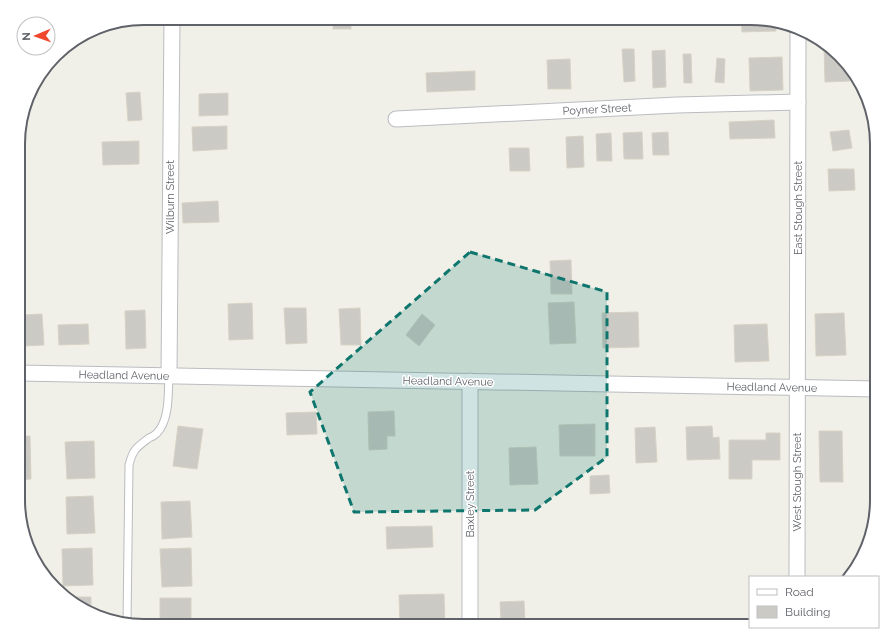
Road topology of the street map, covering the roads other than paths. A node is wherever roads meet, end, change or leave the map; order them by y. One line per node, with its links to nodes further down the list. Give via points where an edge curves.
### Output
1 (172, 25): 6 (street, Wilburn Street)
2 (798, 34): 3 (street, East Stough Street)
3 (798, 102): 4 (street, Poyner Street, via 678,105); 8 (street, East Stough Street)
4 (396, 119)
5 (25, 373): 6 (street, Headland Avenue)
6 (169, 376): 7 (street, Headland Avenue); 11 (lane, via 165,420 157,434 135,450 129,465)
7 (470, 382): 8 (street, Headland Avenue); 12 (street, Baxley Street)
8 (797, 388): 9 (street, Headland Avenue); 10 (street, West Stough Street)
9 (870, 389)
10 (797, 576)
11 (127, 618)
12 (470, 619)

